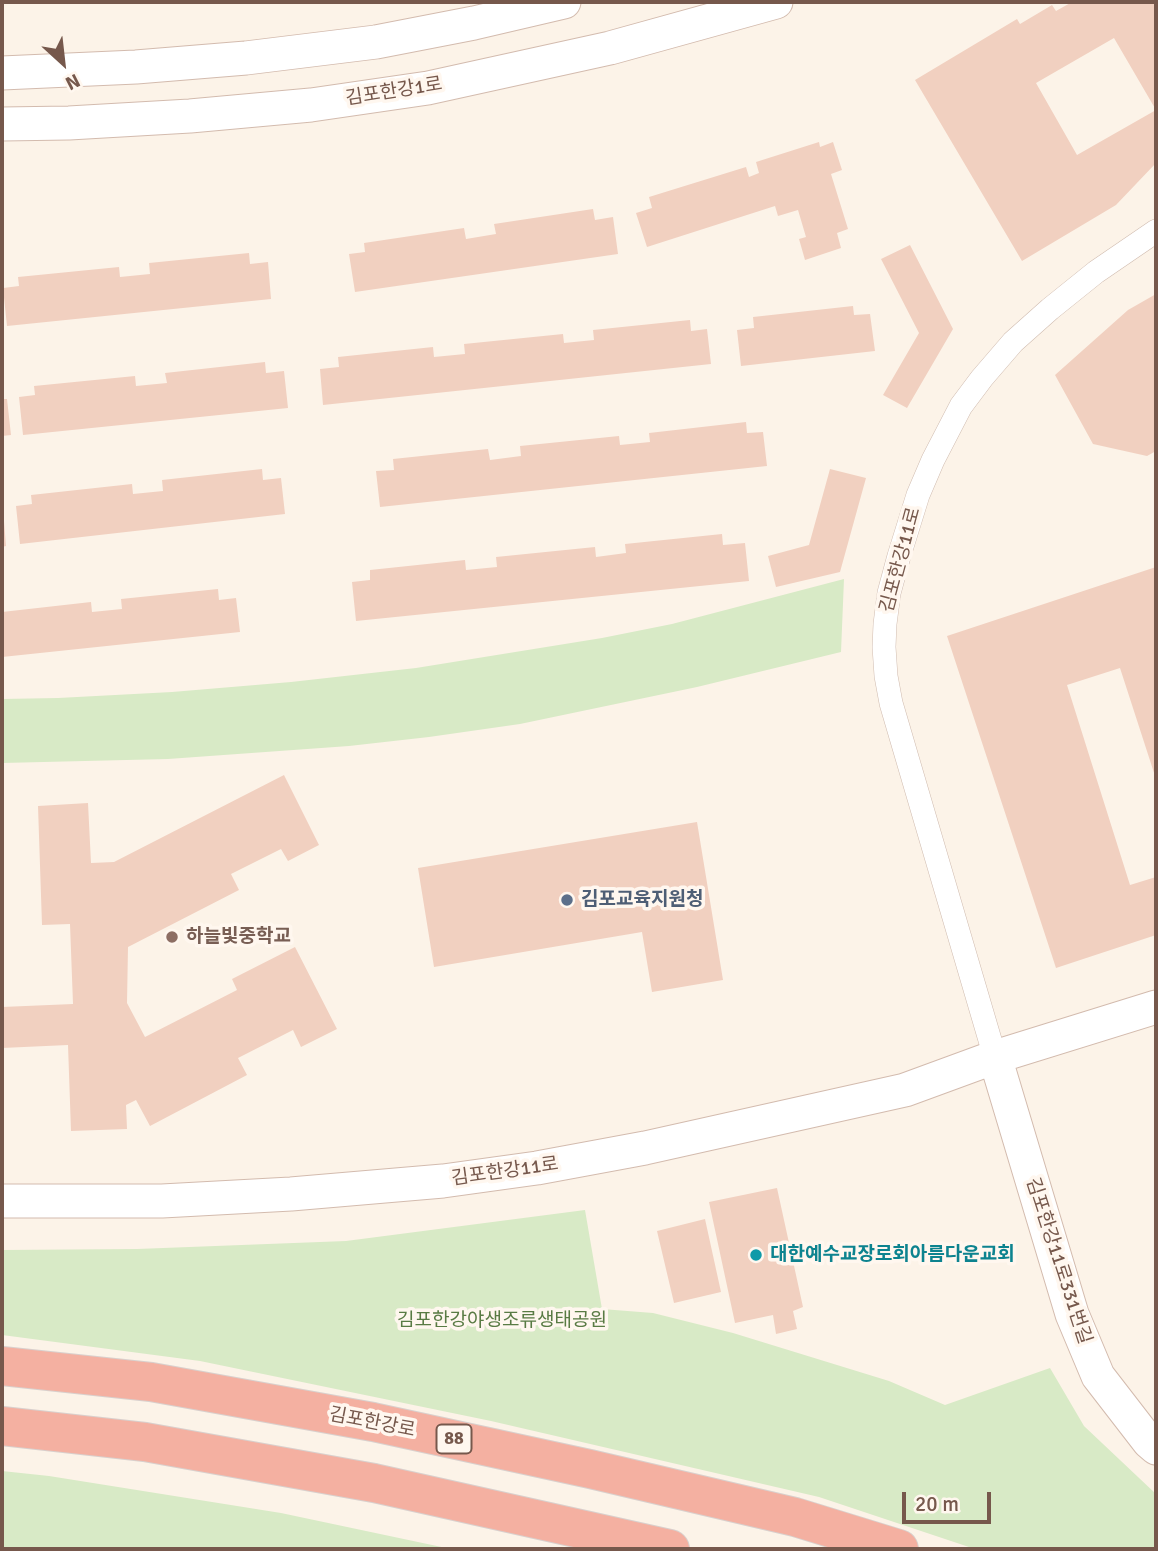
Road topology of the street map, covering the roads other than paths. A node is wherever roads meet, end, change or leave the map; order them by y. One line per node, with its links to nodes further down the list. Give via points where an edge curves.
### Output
1 (564, 2): 3 (main road, via 376,42 246,58)
2 (776, 2): 4 (main road, 김포한강1로, via 610,48 428,88 190,116)
3 (2, 73)
4 (2, 124)
5 (1156, 231): 7 (street, 김포한강11로, via 1050,309 982,378 956,415 923,483 889,593 884,647 891,702)
6 (1156, 1007): 7 (main road, 김포한강11로)
7 (995, 1057): 8 (main road, 김포한강11로, via 649,1134 446,1168 170,1189); 9 (main road, 김포한강11로, via 905,1090 537,1168 292,1194); 12 (main road, 김포한강11로331번길, via 1072,1314 1098,1376)
8 (2, 1190)
9 (2, 1201)
10 (2, 1366): 14 (highway, 김포한강로 / 88, via 151,1382 373,1422 782,1514)
11 (2, 1426): 13 (highway, via 145,1442 374,1483)
12 (1156, 1448)
13 (670, 1549)
14 (899, 1549)

